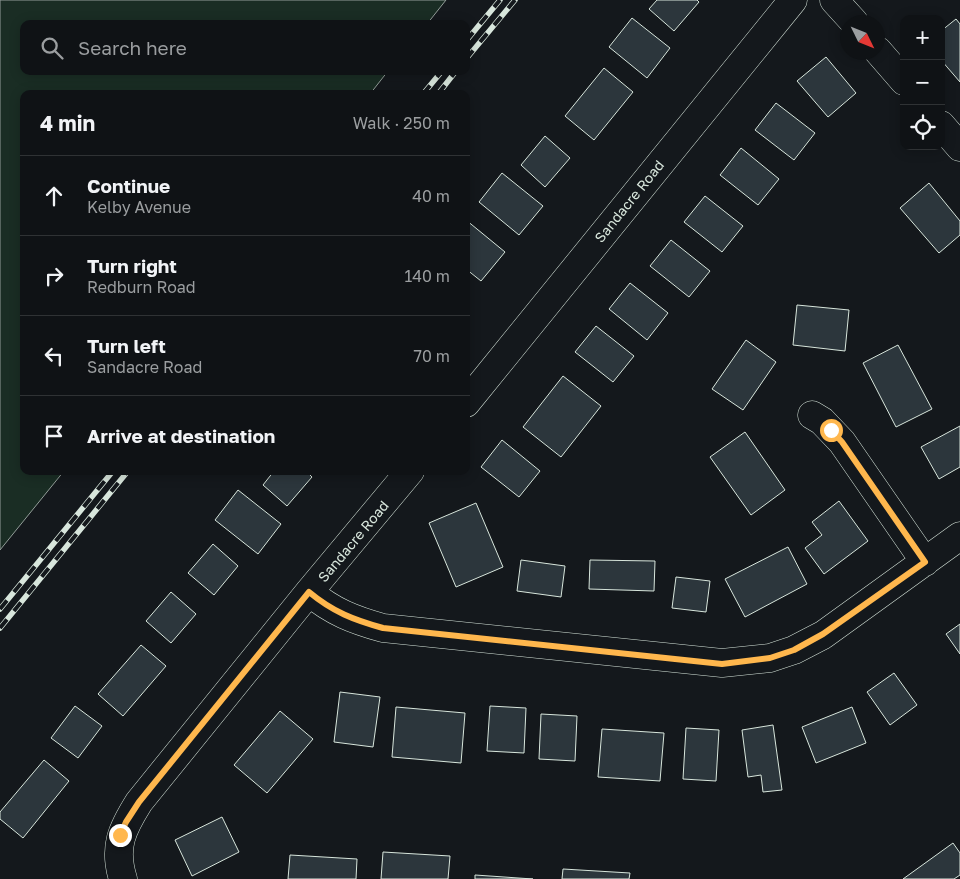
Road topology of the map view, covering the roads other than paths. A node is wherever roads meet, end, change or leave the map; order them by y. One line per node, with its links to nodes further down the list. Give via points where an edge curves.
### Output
1 (793, 0): 8 (street, Sandacre Road)
2 (834, 0): 3 (street)
3 (848, 15)
4 (885, 58): 5 (street)
5 (900, 76)
6 (945, 130): 7 (street)
7 (960, 147)
8 (470, 397)
9 (812, 414): 12 (street, via 842,442)
10 (407, 475): 13 (street, Sandacre Road)
11 (960, 536): 12 (street)
12 (925, 562): 13 (street, via 823,634 794,650 770,658 722,664 383,628 336,612)
13 (309, 592): 14 (street, Sandacre Road, via 130,815 119,844)
14 (123, 879)

